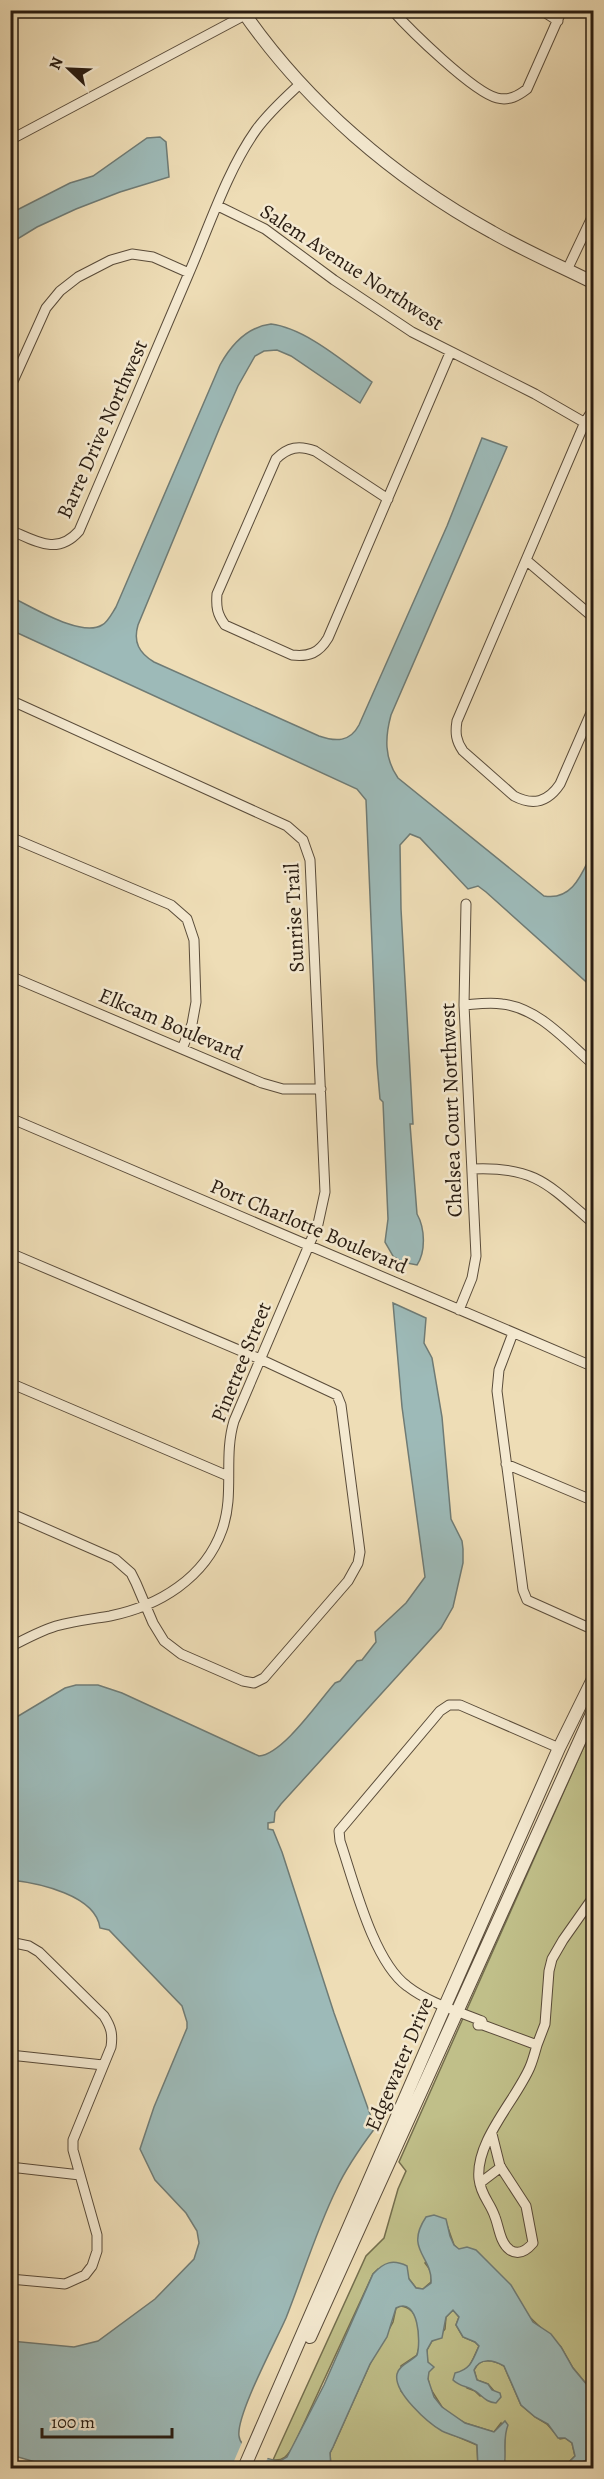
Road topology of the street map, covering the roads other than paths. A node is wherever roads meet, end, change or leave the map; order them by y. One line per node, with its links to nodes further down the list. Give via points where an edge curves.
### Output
1 (392, 10): 5 (street, via 450,65 488,94 508,99 527,89)
2 (541, 10): 5 (street)
3 (562, 10): 5 (street)
4 (243, 13): 6 (street); 7 (street)
5 (558, 21)
6 (301, 83): 8 (street, Barre Drive Northwest, via 256,130); 10 (street, via 359,139 423,189 491,232)
7 (10, 140)
8 (218, 206): 11 (street, Barre Drive Northwest); 13 (street, Salem Avenue Northwest, via 265,229 372,307)
9 (594, 213): 10 (street)
10 (567, 270): 12 (street)
11 (189, 273): 14 (street, via 153,257 132,254 111,260 78,278 46,308); 19 (street, Barre Drive Northwest, via 79,531 72,539 52,546)
12 (594, 283)
13 (450, 352): 16 (street, Salem Avenue Northwest); 18 (street)
14 (10, 388)
15 (594, 408): 16 (street)
16 (585, 422): 17 (street, Salem Avenue Northwest); 20 (street)
17 (594, 428)
18 (388, 499): 18 (street, via 315,451 305,447 284,451 276,459 217,594 218,616 225,625 292,655 313,654 322,647)
19 (10, 530)
20 (526, 560): 21 (street); 23 (street, via 458,721 457,742 514,796 524,801 545,800 560,784)
21 (594, 618)
22 (10, 700): 30 (street, Sunrise Trail, via 287,826 303,840 310,860)
23 (594, 706)
24 (10, 837): 28 (street, via 171,905 187,919 194,940 196,1002)
25 (466, 904): 27 (street, Chelsea Court Northwest)
26 (10, 976): 28 (street, Elkcam Boulevard)
27 (464, 1005): 29 (street, via 502,1004 528,1011); 32 (street, Chelsea Court Northwest)
28 (182, 1049): 30 (street, Elkcam Boulevard, via 272,1086)
29 (594, 1065)
30 (321, 1089): 34 (street, Sunrise Trail, via 325,1192 322,1214)
31 (10, 1118): 34 (street, Port Charlotte Boulevard)
32 (472, 1170): 33 (street, via 503,1169 534,1177); 36 (street, Chelsea Court Northwest, via 476,1256)
33 (594, 1224)
34 (309, 1246): 36 (street, Port Charlotte Boulevard); 38 (street, Pinetree Street)
35 (10, 1253): 38 (street)
36 (459, 1310): 37 (street, Port Charlotte Boulevard)
37 (513, 1333): 39 (street, Port Charlotte Boulevard); 41 (street, via 497,1380)
38 (260, 1359): 42 (street, Pinetree Street, via 231,1431); 45 (street, via 337,1395 360,1552 354,1573 264,1678 254,1683 172,1648 158,1632)
39 (594, 1367)
40 (10, 1383): 42 (street)
41 (506, 1464): 43 (street); 46 (street, via 527,1600)
42 (228, 1476): 45 (street, Pinetree Street, via 226,1517 212,1552 188,1580)
43 (594, 1501)
44 (10, 1513): 45 (street, via 116,1558 131,1573)
45 (146, 1605): 47 (street, Pinetree Street, via 55,1626)
46 (594, 1630)
47 (10, 1647)
48 (594, 1677): 50 (street, Edgewater Drive)
49 (594, 1709): 54 (street, Edgewater Drive)
50 (559, 1748): 53 (street, Edgewater Drive); 53 (street, via 460,1704 450,1705 440,1711 339,1831 384,1960 405,1986)
51 (594, 1896): 55 (street, via 552,1959 545,2024)
52 (10, 1942): 57 (street, via 39,1952 104,2016 113,2036)
53 (445, 2006): 54 (street); 64 (street, Edgewater Drive)
54 (457, 2012): 55 (street, via 472,2023); 64 (street, Edgewater Drive)
55 (537, 2045): 58 (street, via 530,2068)
56 (10, 2055): 57 (street)
57 (104, 2065): 61 (street, via 73,2140)
58 (492, 2134): 60 (street); 62 (street, via 482,2155)
59 (10, 2167): 61 (street)
60 (501, 2167): 62 (street); 62 (street, via 526,2206 533,2243 526,2251 508,2249)
61 (80, 2175): 63 (street, via 97,2235 92,2266 85,2275 65,2284)
62 (480, 2183)
63 (10, 2279)
64 (262, 2437): 65 (street, Edgewater Drive); 66 (street, Edgewater Drive)
65 (244, 2469)
66 (252, 2469)

